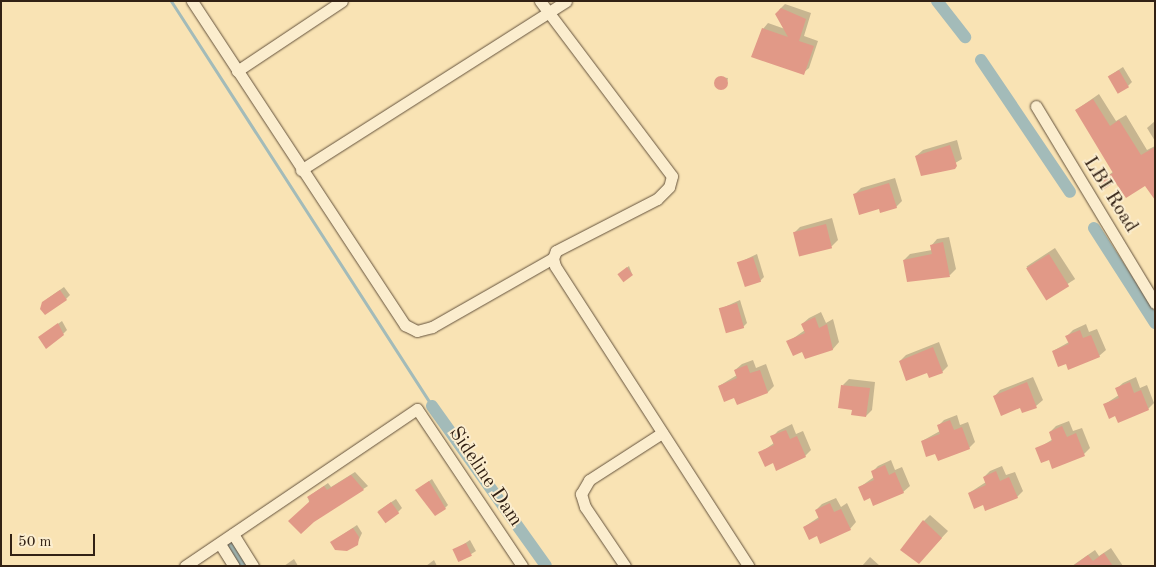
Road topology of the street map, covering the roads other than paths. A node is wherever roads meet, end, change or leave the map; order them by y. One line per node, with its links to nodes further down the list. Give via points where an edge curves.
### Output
1 (192, 1): 6 (street)
2 (540, 1): 5 (street)
3 (566, 1): 5 (street)
4 (340, 2): 6 (street)
5 (548, 13): 8 (street); 9 (street, via 672,176 669,187 657,199 556,251)
6 (237, 71): 8 (street)
7 (1036, 106): 10 (street, LBI Road)
8 (301, 170): 9 (street, via 405,325 416,331 432,327)
9 (553, 258): 11 (street)
10 (1155, 303)
11 (662, 433): 18 (street, via 589,480 581,494 585,506); 19 (street)
12 (233, 534): 13 (street); 16 (street); 17 (street, Sideline Dam, via 415,410)
13 (220, 544): 14 (street); 15 (street)
14 (185, 566)
15 (234, 566)
16 (254, 566)
17 (522, 566)
18 (625, 566)
19 (748, 566)

